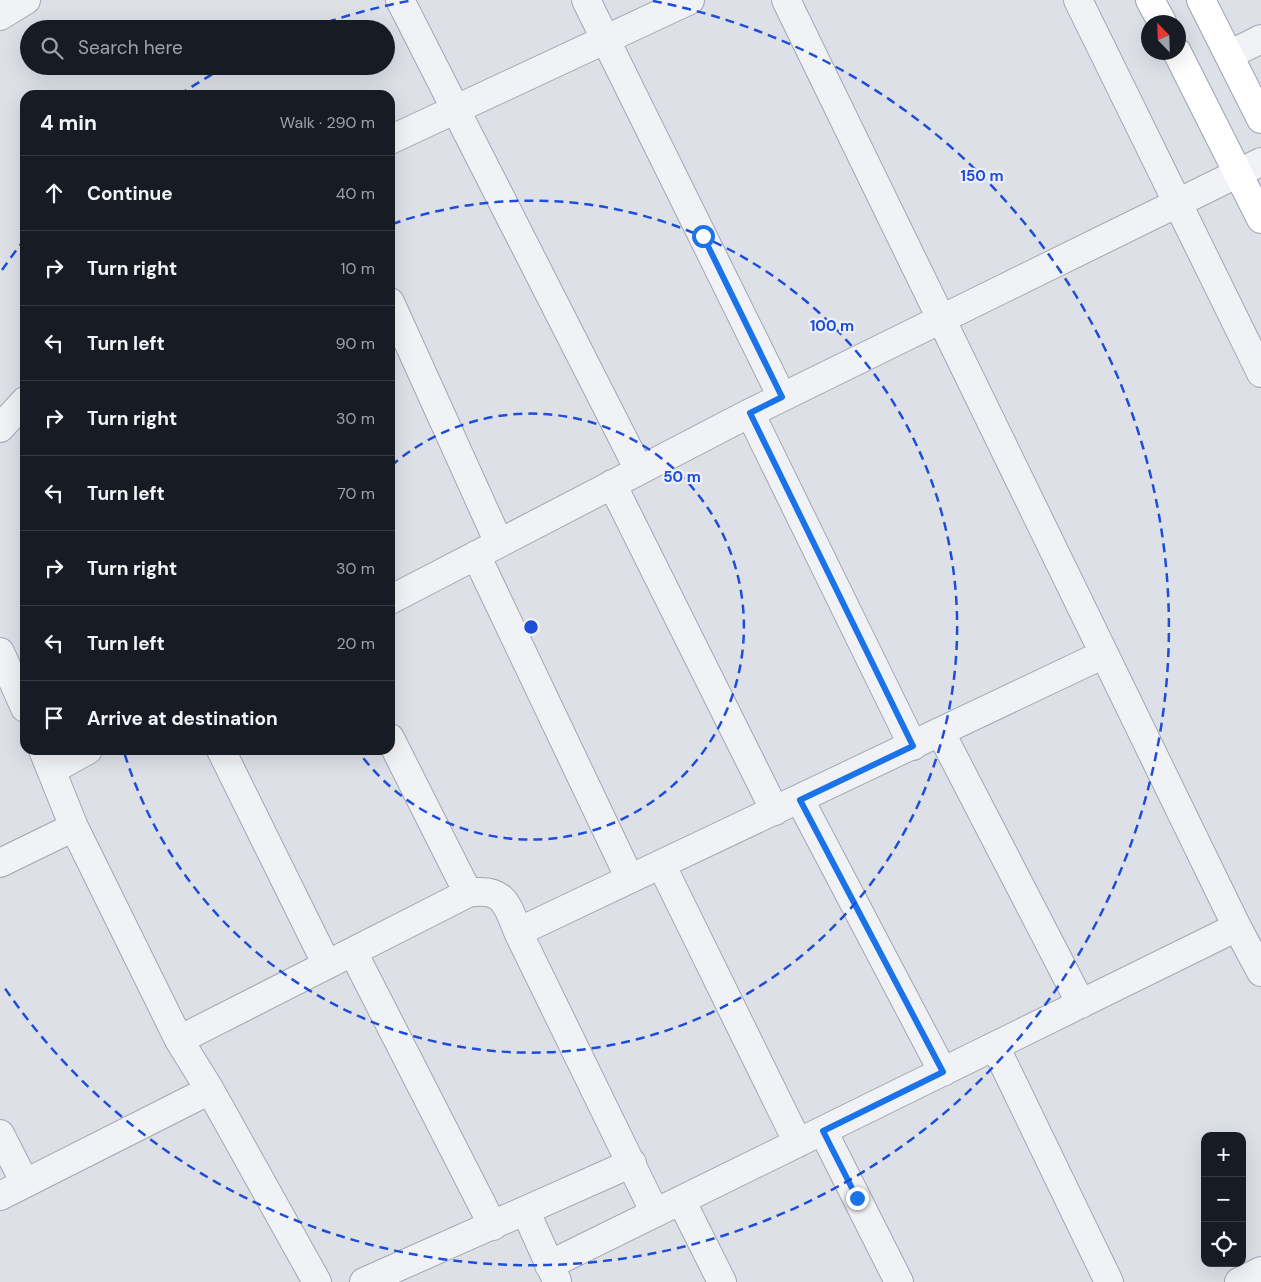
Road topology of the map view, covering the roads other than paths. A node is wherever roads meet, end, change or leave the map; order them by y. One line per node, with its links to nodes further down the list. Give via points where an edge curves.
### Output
1 (26, 0): 10 (street)
2 (400, 0): 16 (street)
3 (586, 0): 12 (street)
4 (690, 0): 12 (street)
5 (786, 0): 22 (street)
6 (1078, 0): 19 (street)
7 (1150, 0): 9 (main road)
8 (1201, 0): 13 (main road)
9 (1158, 15)
10 (0, 16)
11 (1261, 39): 13 (street)
12 (606, 40): 16 (street); 24 (street)
13 (1229, 55): 15 (main road)
14 (1182, 60): 18 (main road)
15 (1258, 106)
16 (454, 111): 17 (street); 28 (street)
17 (395, 138)
18 (1250, 168): 19 (street); 20 (main road)
19 (1177, 203): 22 (street); 23 (street)
20 (1261, 219)
21 (395, 313): 30 (street)
22 (942, 318): 24 (street); 34 (street)
23 (1261, 372)
24 (782, 397): 26 (street)
25 (20, 406): 27 (street)
26 (750, 413): 28 (street); 37 (street)
27 (0, 428)
28 (639, 470): 29 (street)
29 (612, 484): 30 (street); 43 (street)
30 (499, 543): 31 (street)
31 (476, 555): 32 (street); 47 (street)
32 (395, 597)
33 (0, 652): 35 (street)
34 (1104, 654): 36 (street); 49 (street)
35 (20, 697)
36 (941, 733): 37 (street); 54 (street)
37 (913, 746): 42 (street)
38 (395, 748): 48 (street)
39 (68, 755): 41 (street)
40 (223, 755): 52 (street)
41 (48, 760): 44 (street)
42 (800, 800): 43 (street); 57 (street)
43 (775, 811): 46 (street)
44 (74, 827): 45 (street); 55 (street)
45 (0, 863)
46 (661, 864): 47 (street); 61 (street)
47 (630, 879): 50 (street)
48 (468, 894): 50 (street, via 480,891 496,895 506,902); 51 (street)
49 (1237, 927): 53 (street); 54 (street)
50 (518, 932): 62 (street)
51 (353, 952): 52 (street); 68 (street)
52 (327, 965): 55 (street)
53 (1261, 972)
54 (1081, 1004): 56 (street)
55 (179, 1040): 58 (street)
56 (995, 1046): 57 (street); 75 (street)
57 (943, 1072): 59 (street)
58 (210, 1090): 63 (street); 72 (street)
59 (823, 1131): 61 (street); 74 (street)
60 (0, 1134): 63 (street)
61 (798, 1143): 65 (street)
62 (632, 1163): 66 (street); 67 (street)
63 (25, 1183): 64 (street)
64 (0, 1196)
65 (681, 1200): 67 (street); 73 (street)
66 (526, 1212): 68 (street); 70 (street)
67 (655, 1213): 70 (street)
68 (493, 1226): 71 (street)
69 (1261, 1271): 76 (street)
70 (554, 1273)
71 (373, 1280)
72 (317, 1282)
73 (722, 1282)
74 (899, 1282)
75 (1109, 1282)
76 (1239, 1282)

